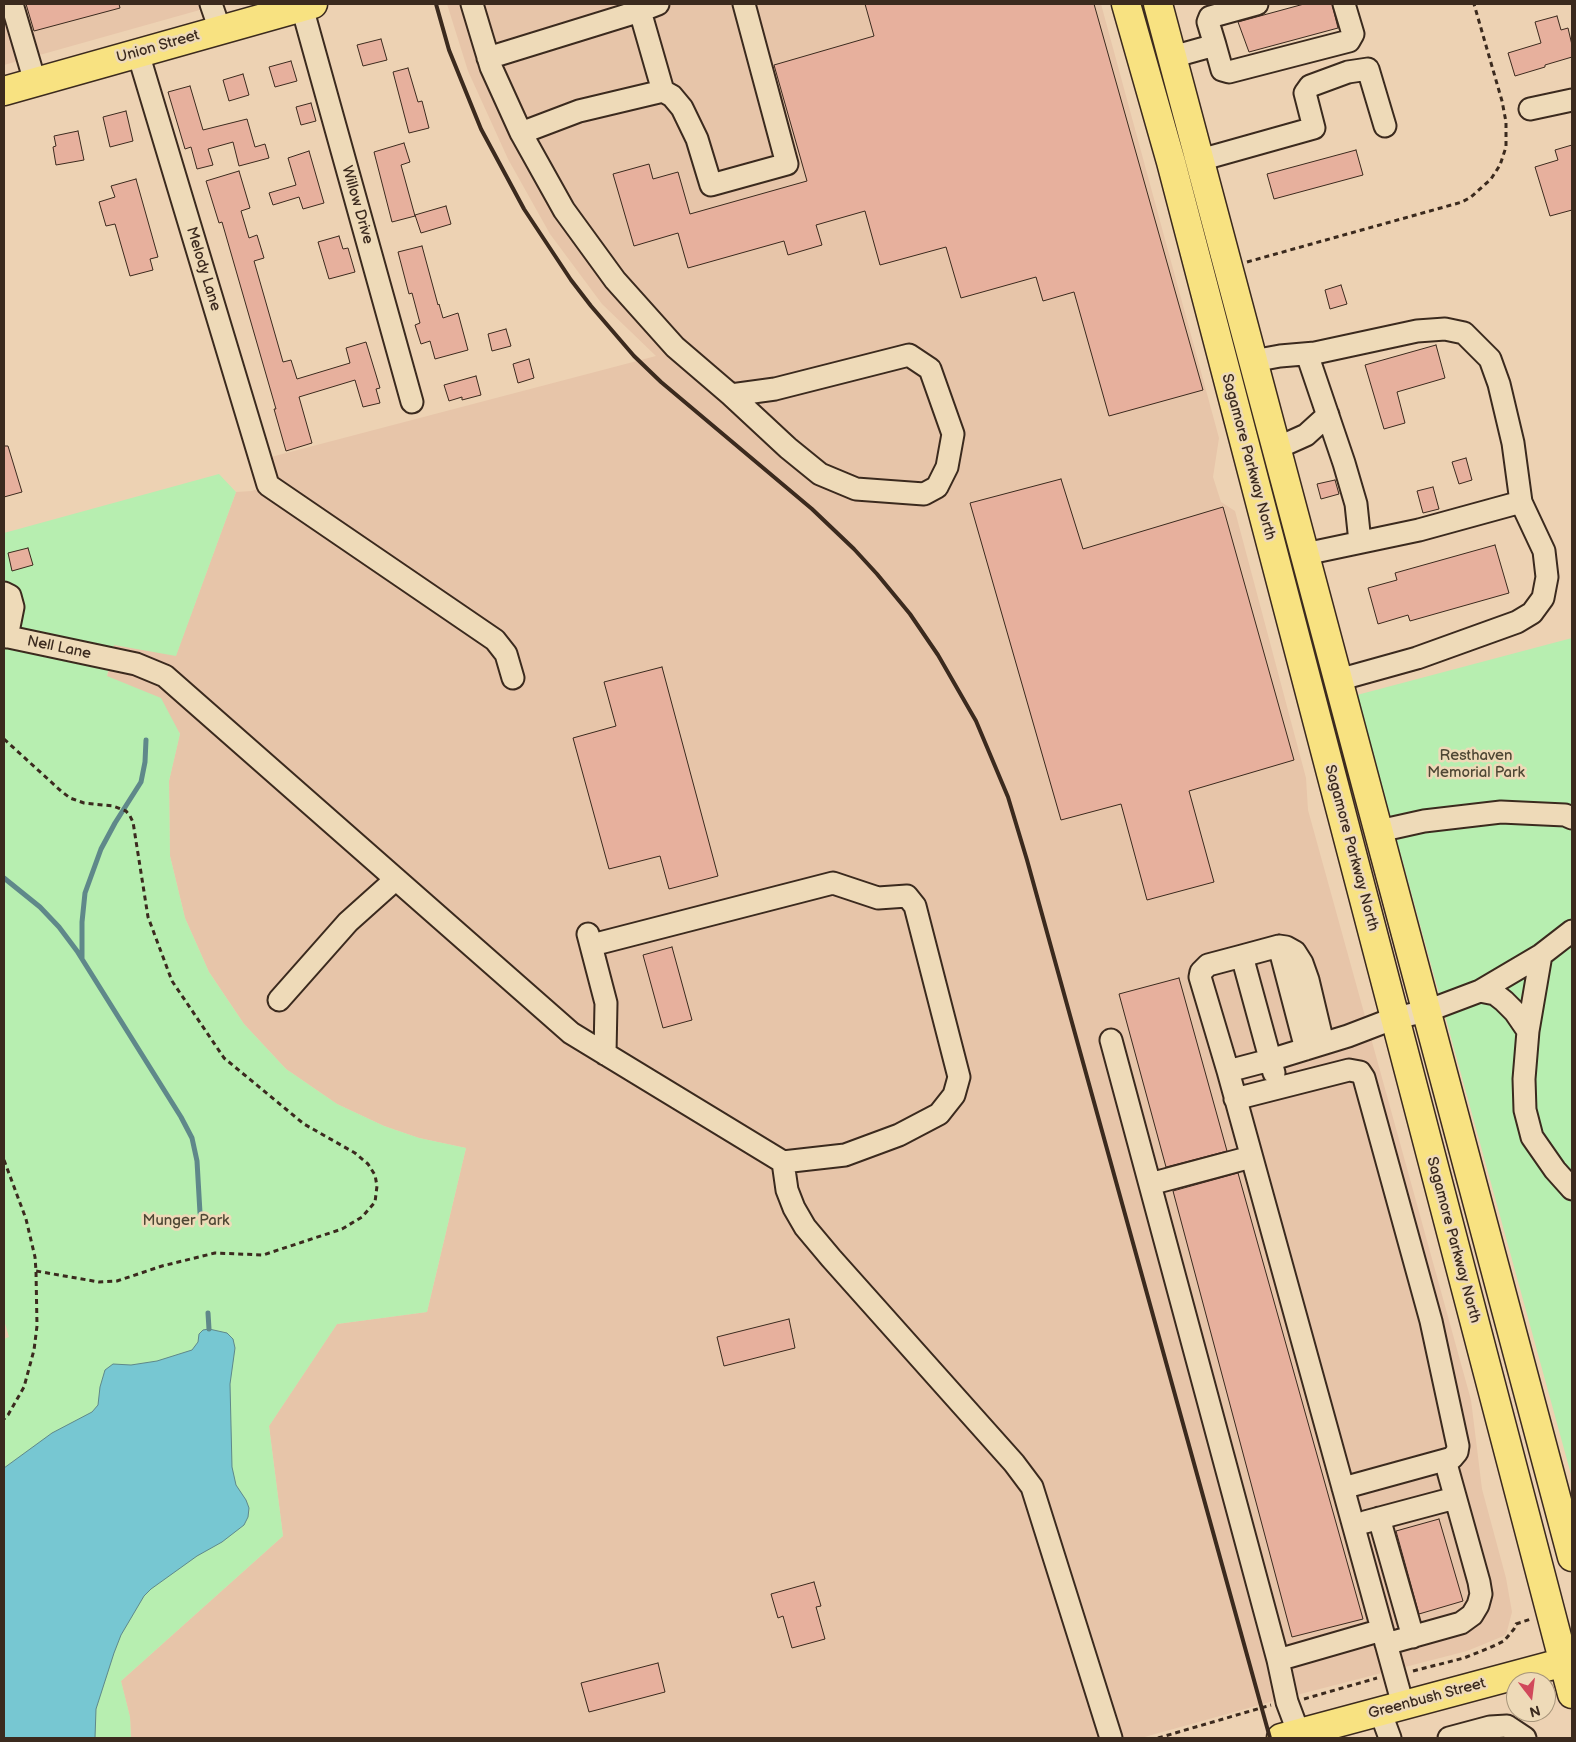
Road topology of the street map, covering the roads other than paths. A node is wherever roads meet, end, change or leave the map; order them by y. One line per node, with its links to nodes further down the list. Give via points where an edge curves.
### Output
1 (12, 4): 16 (street)
2 (211, 4): 11 (street)
3 (472, 4): 15 (street)
4 (744, 4): 18 (street, via 786,164 711,185 697,139 682,108)
5 (1126, 4): 46 (main road, Sagamore Parkway North, via 1171,162)
6 (1158, 4): 14 (main road, Sagamore Parkway North)
7 (1257, 4): 12 (street, via 1210,17 1208,22)
8 (1344, 4): 12 (street, via 1353,34 1349,41 1229,72 1222,70)
9 (307, 5): 11 (main road, Union Street); 27 (street, Willow Drive)
10 (649, 7): 15 (street); 18 (street)
11 (220, 30): 13 (main road, Union Street)
12 (1215, 45): 14 (street)
13 (138, 53): 16 (main road, Union Street); 35 (street, Melody Lane, via 268,485 495,640 506,654)
14 (1172, 57): 23 (main road, Sagamore Parkway North)
15 (488, 58): 22 (street)
16 (36, 82): 17 (main road, Union Street)
17 (4, 91)
18 (663, 91): 22 (street, via 579,111)
19 (1572, 100): 20 (street)
20 (1530, 109)
21 (1385, 126): 23 (street, via 1368,69 1348,72 1310,86 1305,94 1314,128)
22 (521, 133): 26 (street, via 564,210 615,280 675,347)
23 (1200, 160): 25 (main road, Sagamore Parkway North)
24 (1307, 354): 25 (street); 28 (street); 30 (street, via 1417,331 1446,329 1464,333 1490,359 1499,384 1513,443)
25 (1253, 362): 29 (main road, Sagamore Parkway North)
26 (731, 395): 26 (street, via 820,474 856,489 924,494 937,487 947,467 953,434 930,369 909,355 775,389)
27 (412, 402)
28 (1328, 415): 29 (street, via 1306,435); 31 (street, via 1356,504)
29 (1276, 448): 32 (main road, Sagamore Parkway North)
30 (1521, 502): 31 (street, via 1419,530); 36 (street, via 1544,550 1547,577 1543,598 1532,613 1517,622 1416,658)
31 (1360, 542): 32 (street)
32 (1305, 554): 36 (main road, Sagamore Parkway North)
33 (4, 593): 34 (street, via 10,596 13,607)
34 (5, 637): 39 (street, Nell Lane, via 136,664 165,676)
35 (514, 678)
36 (1338, 680): 38 (main road, Sagamore Parkway North)
37 (1572, 818): 38 (street, via 1501,812 1424,821)
38 (1378, 831): 45 (main road, Sagamore Parkway North)
39 (396, 879): 44 (street, via 348,922); 50 (street, Nell Lane, via 571,1033)
40 (1572, 931): 41 (street)
41 (1541, 955): 43 (street); 47 (street)
42 (1242, 956): 49 (street, via 1279,946 1295,952 1302,963); 51 (street); 52 (street, via 1208,965 1200,977)
43 (1480, 991): 45 (street); 47 (street, via 1495,994 1504,1001)
44 (279, 1000)
45 (1426, 1011): 46 (street); 64 (main road, Sagamore Parkway North)
46 (1395, 1018): 49 (street); 69 (main road, Sagamore Parkway North)
47 (1528, 1032): 58 (street, via 1524,1087 1525,1110 1532,1137)
48 (1111, 1040): 57 (street)
49 (1315, 1046): 51 (street)
50 (605, 1054): 56 (street, Nell Lane); 56 (street, via 606,1003 590,940 833,883 878,898 907,896 915,906 959,1077 954,1095 939,1114 899,1135 845,1155)
51 (1270, 1060): 52 (street); 53 (street)
52 (1228, 1071): 54 (street)
53 (1278, 1088): 54 (street); 59 (street, via 1349,1070 1360,1072 1364,1078 1432,1325 1456,1437 1458,1452)
54 (1235, 1099): 55 (street)
55 (1251, 1157): 57 (street); 60 (street)
56 (783, 1162): 73 (street, via 787,1190 806,1227 1032,1487)
57 (1150, 1184): 68 (street)
58 (1572, 1190)
59 (1445, 1460): 60 (street); 61 (street)
60 (1343, 1488): 63 (street)
61 (1455, 1498): 62 (street); 67 (street, via 1479,1582 1481,1594 1478,1605 1472,1616 1461,1623)
62 (1379, 1518): 63 (street); 67 (street)
63 (1353, 1526): 66 (street)
64 (1568, 1526): 65 (main road, Sagamore Parkway North)
65 (1572, 1557)
66 (1384, 1637): 67 (street); 68 (street); 71 (street, via 1394,1675)
67 (1413, 1637)
68 (1278, 1660): 72 (street, via 1288,1702)
69 (1568, 1661): 70 (main road, Sagamore Parkway North); 71 (main road, Greenbush Street)
70 (1572, 1694)
71 (1392, 1708): 72 (main road, Greenbush Street); 74 (street)
72 (1290, 1736)
73 (1111, 1738)
74 (1390, 1738)
75 (1449, 1738): 76 (street, via 1507,1726)
76 (1525, 1738)

